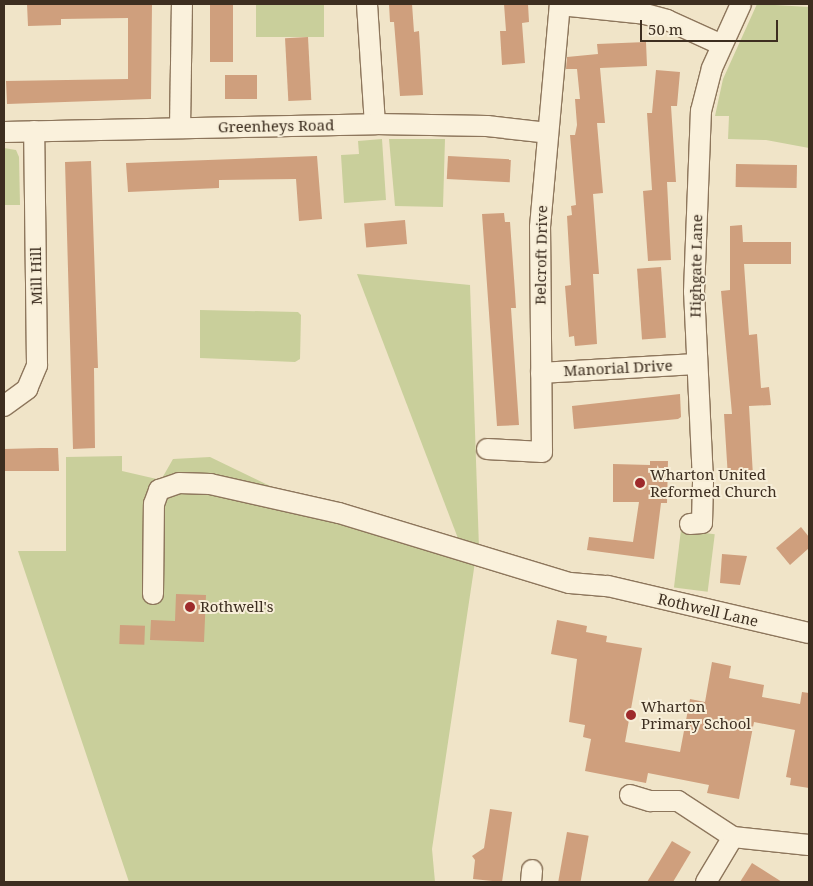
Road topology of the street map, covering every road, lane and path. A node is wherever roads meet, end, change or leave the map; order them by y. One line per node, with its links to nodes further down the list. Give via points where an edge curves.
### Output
1 (182, 4): 7 (street)
2 (368, 4): 6 (street)
3 (560, 4): 5 (street, via 645,14 668,20); 10 (street, Belcroft Drive)
4 (741, 4): 5 (street, Highgate Lane)
5 (722, 45): 11 (street, Highgate Lane, via 701,111 694,268)
6 (375, 124): 7 (street, Greenheys Road); 10 (street, Greenheys Road, via 487,126)
7 (180, 128): 9 (street, Greenheys Road)
8 (4, 132): 9 (street, Greenheys Road)
9 (34, 132): 13 (street, Mill Hill, via 37,365 27,389)
10 (548, 133): 12 (street, Belcroft Drive, via 540,227)
11 (695, 364): 12 (street, Manorial Drive); 15 (street, Highgate Lane, via 702,411 702,523)
12 (541, 372): 14 (street, Belcroft Drive, via 542,452)
13 (4, 406)
14 (487, 449)
15 (690, 524)
16 (152, 594): 17 (street, Rothwell Lane, via 154,504 159,490 179,483 210,484 339,513 570,583 608,586)
17 (809, 633)
18 (630, 795): 19 (street, via 650,801 678,801)
19 (733, 837): 20 (street); 21 (street)
20 (809, 845)
21 (706, 882)

